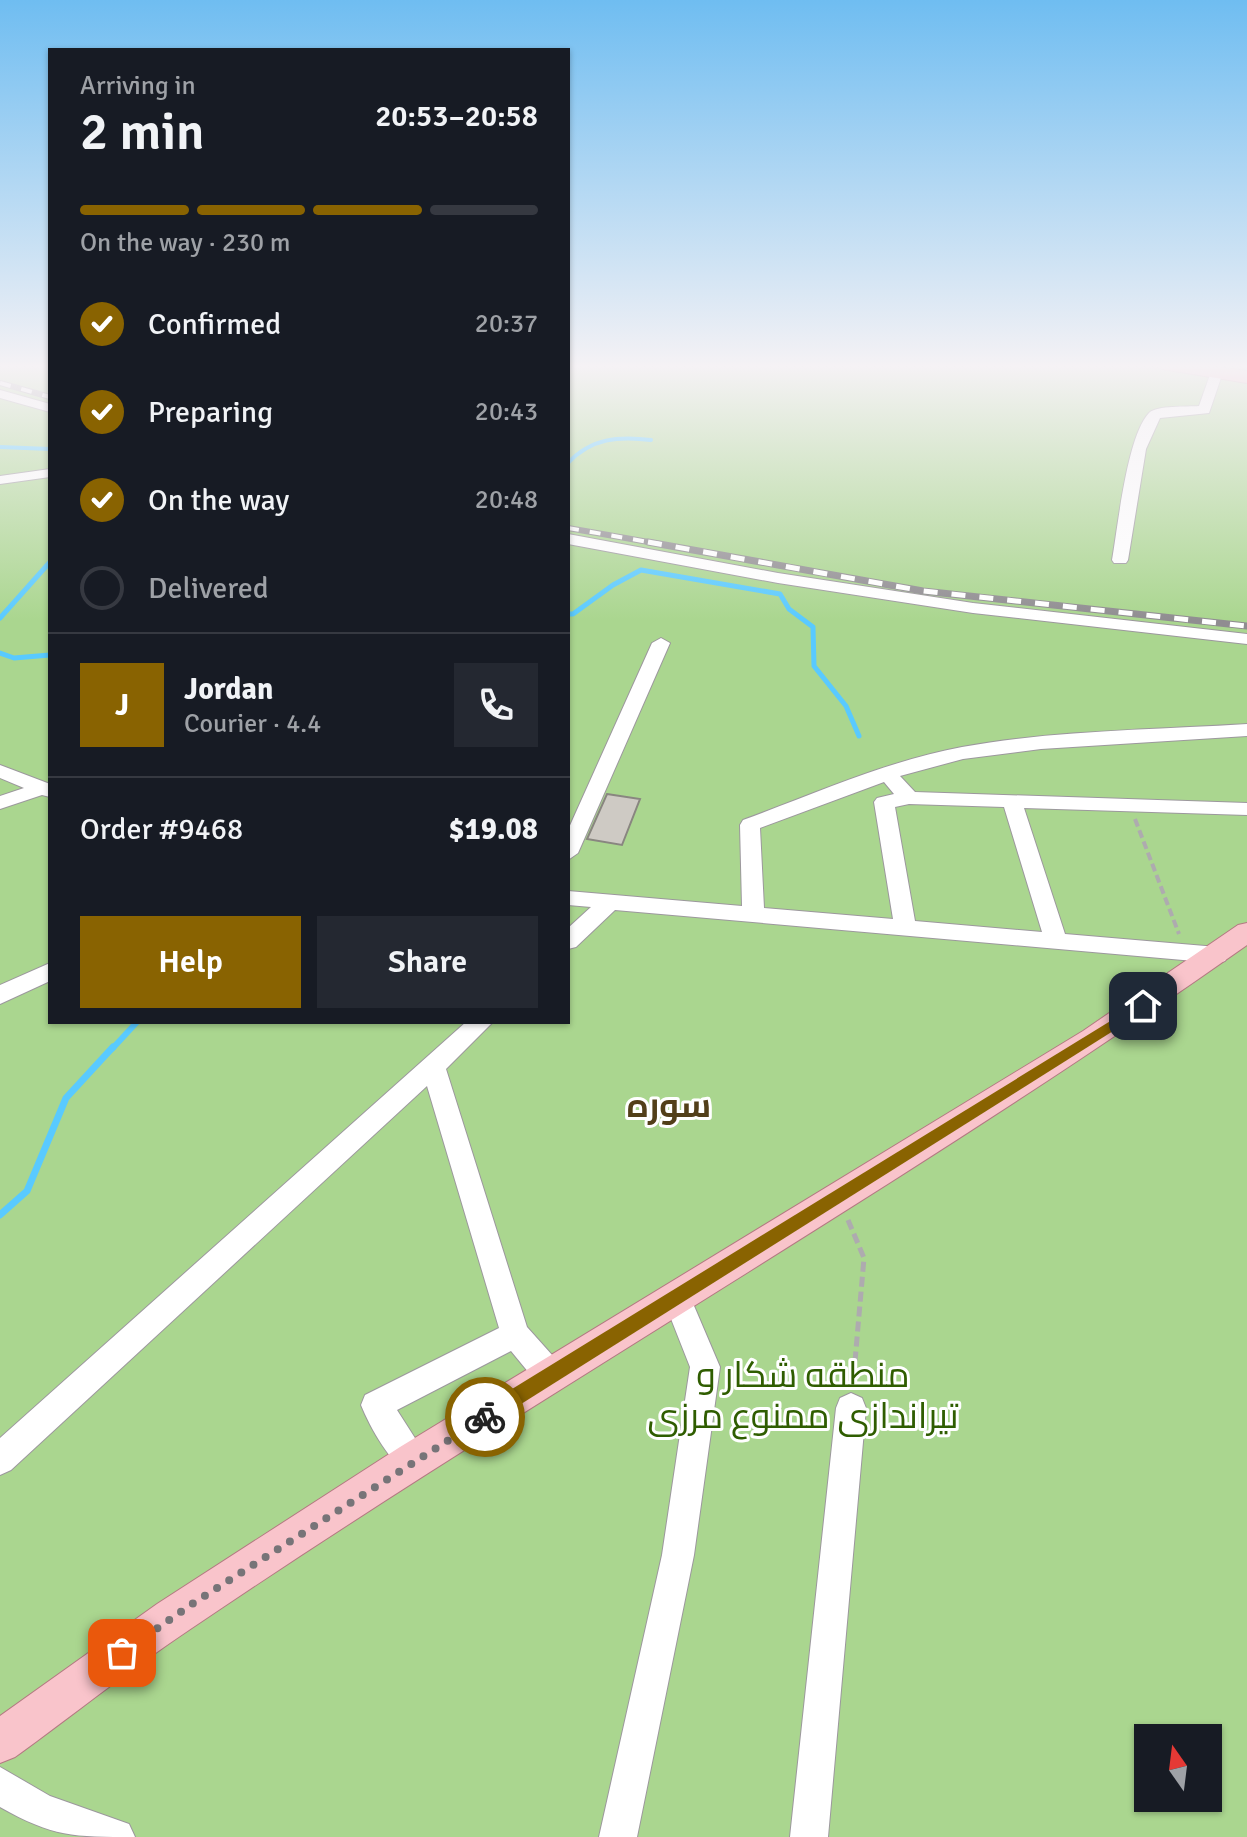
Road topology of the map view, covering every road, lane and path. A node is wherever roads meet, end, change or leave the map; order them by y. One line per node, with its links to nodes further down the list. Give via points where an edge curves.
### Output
1 (1139, 450): 5 (street)
2 (48, 473): 3 (street)
3 (0, 480)
4 (570, 539): 6 (street, via 958,606)
5 (1120, 560)
6 (1247, 639)
7 (661, 643): 17 (street)
8 (1247, 730): 10 (street, via 1041,743 962,753)
9 (0, 771): 11 (street)
10 (887, 774): 12 (street); 20 (street, via 750,825)
11 (46, 790): 14 (street)
12 (909, 798): 13 (street); 21 (street, via 884,802)
13 (1012, 802): 15 (street); 24 (street)
14 (0, 803)
15 (1130, 806): 16 (street); 25 (path)
16 (1247, 809)
17 (570, 848)
18 (570, 898): 19 (street)
19 (611, 901): 20 (street); 23 (street)
20 (753, 912): 21 (street)
21 (905, 926): 24 (street)
22 (1247, 932): 25 (main road)
23 (570, 939)
24 (1056, 940): 25 (street)
25 (1201, 954): 30 (main road, via 1093,1039)
26 (48, 972): 27 (street)
27 (0, 995)
28 (479, 1024): 29 (street)
29 (433, 1067): 32 (street); 35 (street)
30 (838, 1196): 31 (main road); 34 (path, via 864,1258)
31 (676, 1296): 33 (main road); 40 (street, via 705,1367 678,1555)
32 (515, 1334): 33 (street); 36 (street, via 376,1405)
33 (550, 1375): 36 (main road)
34 (851, 1408): 41 (street)
35 (0, 1459)
36 (413, 1460): 37 (main road, via 171,1618)
37 (0, 1742)
38 (0, 1785): 39 (street, via 40,1812)
39 (116, 1837)
40 (618, 1837)
41 (809, 1837)

